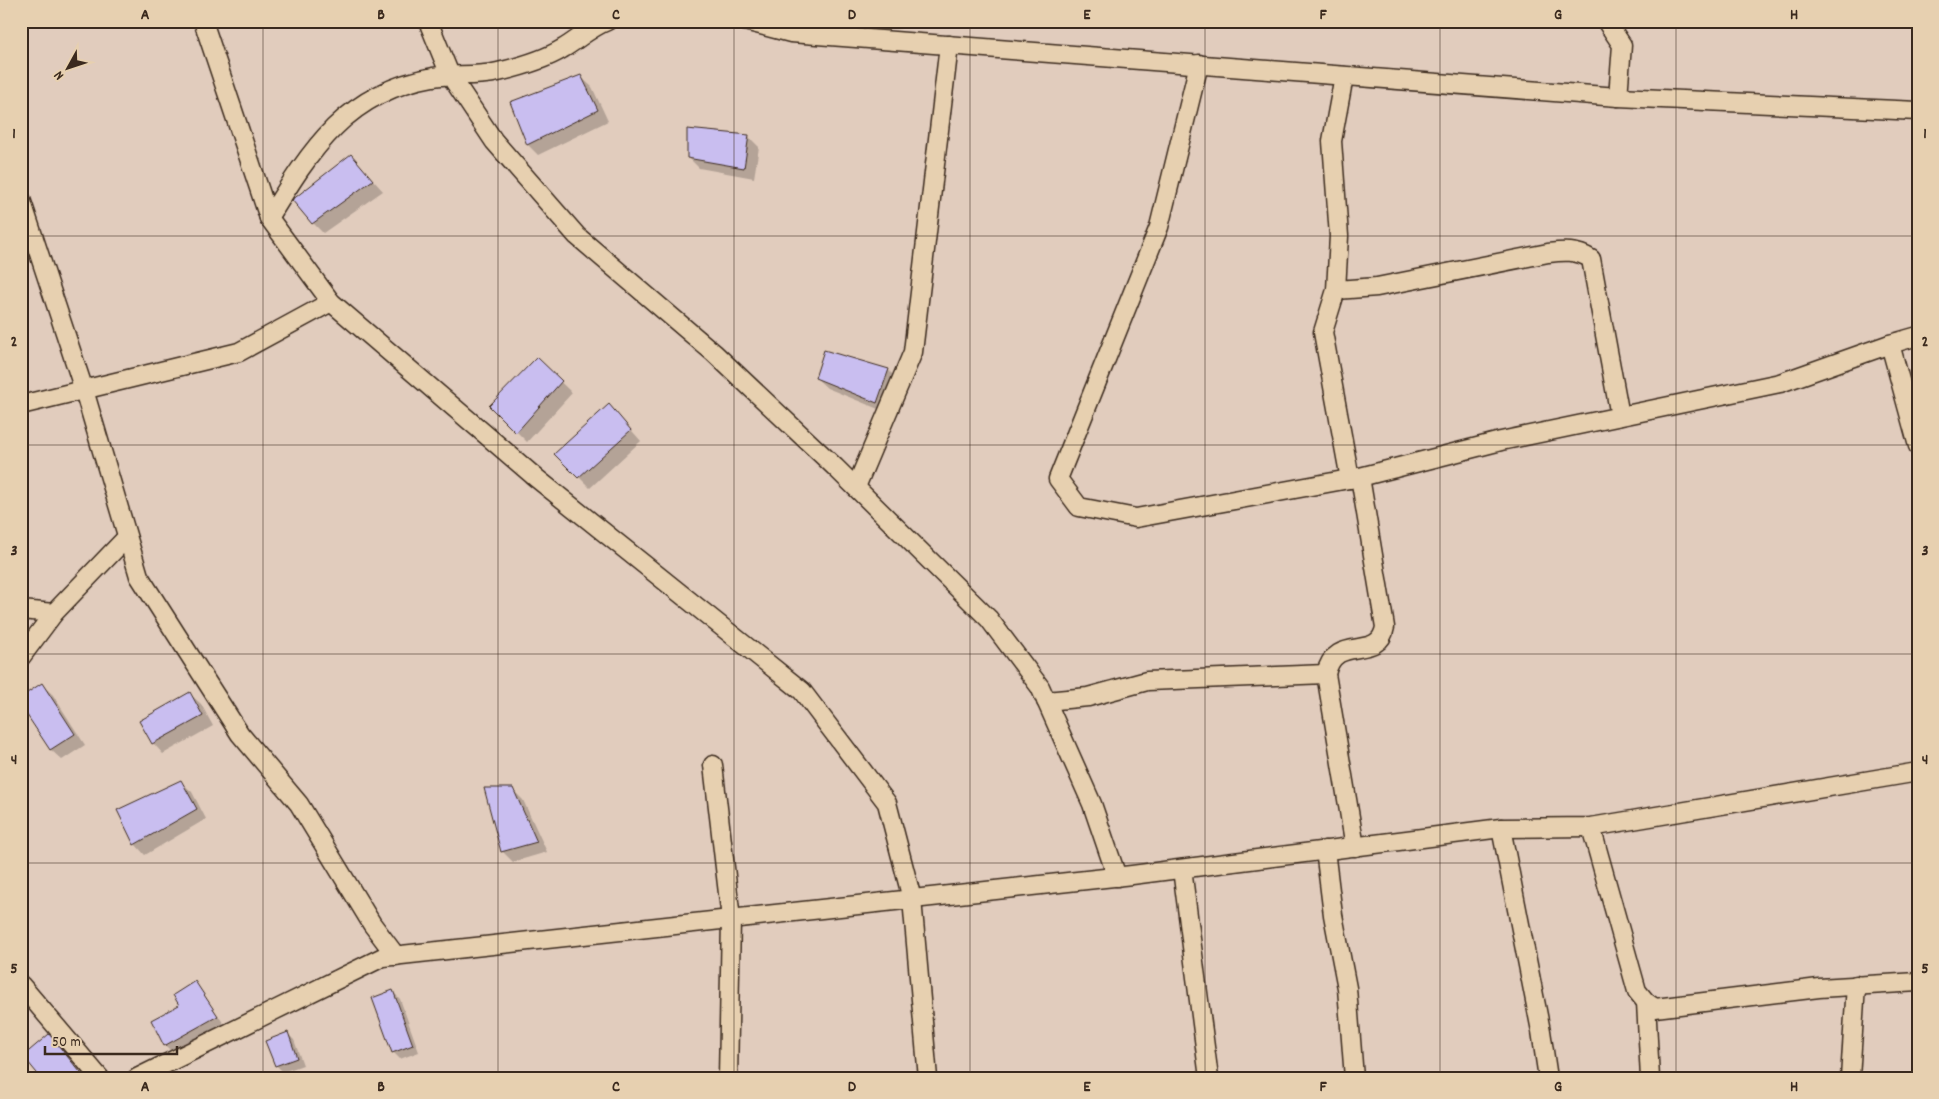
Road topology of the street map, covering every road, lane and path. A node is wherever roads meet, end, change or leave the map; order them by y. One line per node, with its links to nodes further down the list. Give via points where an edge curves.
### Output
1 (203, 21): 13 (street)
2 (428, 21): 8 (street)
3 (607, 21): 8 (street, via 593,26 563,49 541,59 497,72)
4 (745, 21): 6 (street, via 791,32)
5 (1606, 21): 10 (street, via 1622,45)
6 (949, 45): 7 (street); 23 (street, via 913,352)
7 (1199, 64): 9 (street); 22 (street, via 1159,227 1058,479 1079,507 1136,518)
8 (450, 75): 13 (street, via 375,94 353,110 313,148); 23 (street, via 494,141 577,236 714,353)
9 (1344, 76): 10 (street); 14 (street, via 1332,140 1339,236)
10 (1618, 97): 11 (street)
11 (1918, 111)
12 (21, 199): 18 (street)
13 (269, 218): 15 (street)
14 (1336, 290): 20 (street, via 1377,287 1548,253 1581,253 1591,259); 22 (street, via 1323,332)
15 (331, 302): 18 (street, via 239,352); 38 (street, via 535,476 802,691 887,803)
16 (1918, 336): 17 (street)
17 (1890, 344): 20 (street, via 1780,383); 21 (street)
18 (84, 390): 19 (street); 24 (street)
19 (21, 405)
20 (1620, 416): 22 (street, via 1501,441)
21 (1918, 446)
22 (1355, 478): 28 (street, via 1385,627 1384,638 1377,644 1340,652 1328,661)
23 (856, 487): 29 (street, via 989,619 1040,687)
24 (127, 537): 26 (street); 40 (street, via 139,576 240,734 299,804 372,924)
25 (21, 610): 26 (street)
26 (54, 613): 27 (street)
27 (21, 657)
28 (1326, 674): 29 (street, via 1147,681 1088,697); 34 (street)
29 (1046, 701): 37 (street, via 1092,804)
30 (713, 765): 39 (street)
31 (1918, 772): 32 (street)
32 (1591, 827): 33 (street); 44 (street, via 1636,991)
33 (1501, 828): 34 (street); 51 (street)
34 (1355, 847): 35 (street)
35 (1325, 850): 36 (street); 50 (street, via 1347,988)
36 (1182, 868): 37 (street); 49 (street)
37 (1117, 877): 38 (street)
38 (912, 899): 39 (street); 48 (street)
39 (731, 919): 40 (street); 47 (street)
40 (396, 956): 46 (street, via 383,958)
41 (1918, 982): 43 (street)
42 (21, 984): 45 (street)
43 (1856, 986): 44 (street, via 1655,1008); 53 (street)
44 (1646, 1002): 52 (street)
45 (100, 1078)
46 (137, 1078)
47 (728, 1078)
48 (928, 1078)
49 (1210, 1078)
50 (1354, 1078)
51 (1548, 1078)
52 (1650, 1078)
53 (1850, 1078)

